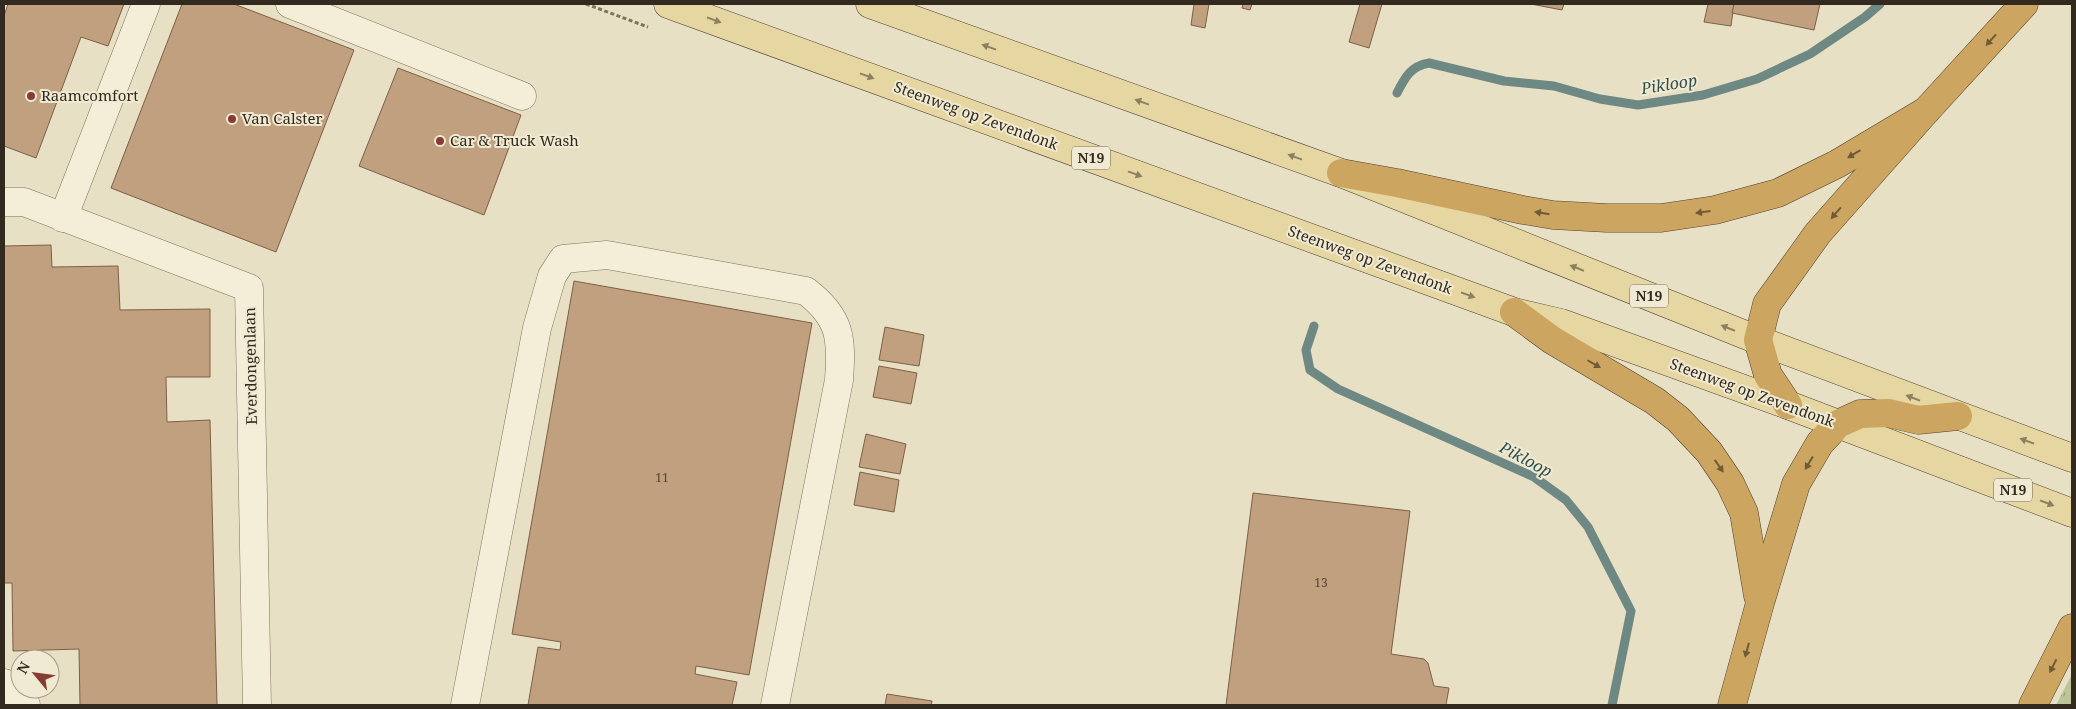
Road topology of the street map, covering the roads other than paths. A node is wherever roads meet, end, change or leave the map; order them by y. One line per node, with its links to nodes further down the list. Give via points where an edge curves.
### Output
1 (146, 4): 10 (street)
2 (290, 4): 6 (street)
3 (668, 4): 11 (main road, Steenweg op Zevendonk / N19, one-way to 11)
4 (870, 4): 8 (main road, N19, one-way to 4)
5 (2024, 4): 7 (highway, one-way to 7)
6 (522, 96)
7 (1926, 111): 8 (highway, one-way to 8, via 1837,164 1778,192 1715,210 1661,218 1553,215); 12 (highway, one-way to 12, via 1818,233 1767,304)
8 (1341, 173): 12 (main road, N19, one-way to 8)
9 (4, 202): 10 (street, Everdongenlaan, via 24,202)
10 (64, 218): 22 (street, Everdongenlaan, via 249,288)
11 (1514, 312): 13 (main road, Steenweg op Zevendonk / N19, via 1561,323); 18 (highway, one-way to 18, via 1552,340 1655,401 1678,419 1709,452 1730,482 1744,513)
12 (1758, 340): 13 (highway, via 1768,375); 14 (main road, N19, one-way to 12)
13 (1788, 405): 15 (main road, Steenweg op Zevendonk / N19)
14 (1967, 419): 15 (highway, via 1918,420 1888,413 1860,414); 16 (main road, N19, one-way to 14)
15 (1838, 424): 17 (main road, Steenweg op Zevendonk / N19, one-way to 17); 18 (highway, one-way to 18, via 1820,444 1796,484)
16 (2072, 458)
17 (2072, 513)
18 (1760, 602): 25 (highway, one-way to 25)
19 (2072, 628): 26 (highway, one-way to 26)
20 (4, 683): 21 (street)
21 (26, 705)
22 (257, 705)
23 (465, 705): 24 (street, via 537,328 552,276 563,259 608,255 806,291 821,302 834,320 842,346 839,380)
24 (775, 705)
25 (1732, 705)
26 (2033, 705)

